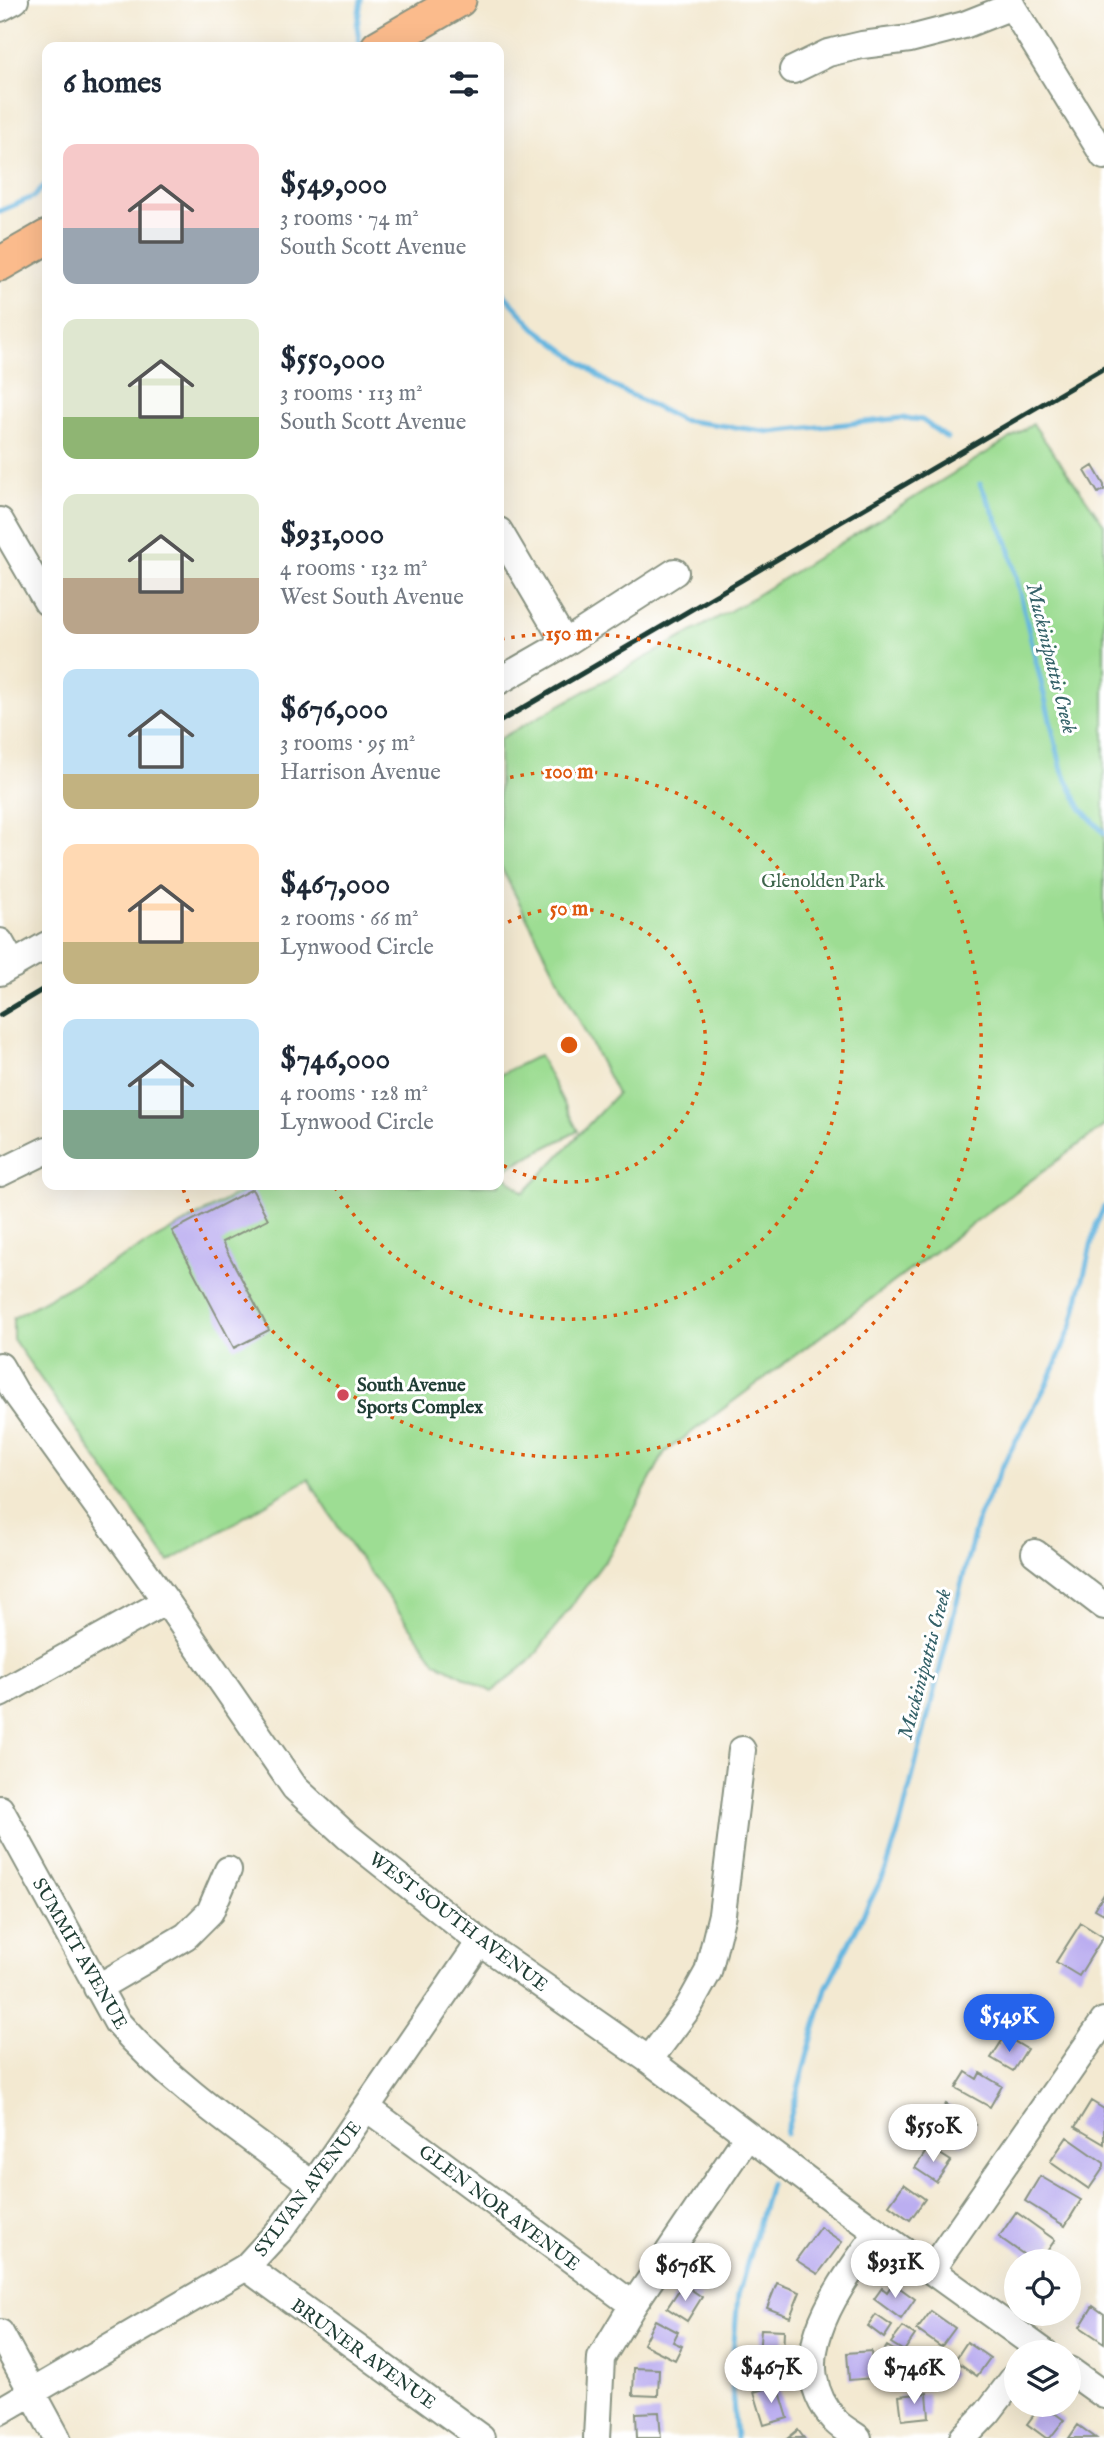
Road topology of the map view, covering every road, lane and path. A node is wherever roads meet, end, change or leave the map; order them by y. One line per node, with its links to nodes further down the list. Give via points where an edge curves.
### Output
1 (15, 0): 4 (street)
2 (459, 0): 5 (main road)
3 (1010, 3): 6 (street, via 953,28 828,53); 7 (street)
4 (0, 8)
5 (387, 42)
6 (793, 70)
7 (1104, 156)
8 (42, 240): 9 (main road)
9 (0, 264)
10 (0, 521): 13 (street)
11 (504, 539): 14 (street)
12 (675, 572): 14 (street)
13 (42, 593)
14 (565, 643): 15 (street)
15 (504, 678)
16 (0, 942): 18 (street)
17 (42, 947): 18 (street)
18 (6, 969)
19 (42, 1152): 20 (street)
20 (0, 1173)
21 (0, 1366): 22 (street, WEST SOUTH AVENUE)
22 (7, 1397): 24 (street, WEST SOUTH AVENUE)
23 (1035, 1553): 25 (street)
24 (166, 1601): 26 (street); 30 (street, WEST SOUTH AVENUE, via 295,1788 347,1836)
25 (1104, 1606)
26 (0, 1694)
27 (742, 1749): 33 (street, via 722,1914 708,1972)
28 (0, 1809): 31 (street, SUMMIT AVENUE)
29 (228, 1870): 31 (street, via 210,1912 186,1936)
30 (480, 1942): 33 (street, WEST SOUTH AVENUE); 34 (street, SYLVAN AVENUE)
31 (97, 1988): 36 (street, SUMMIT AVENUE, via 117,2022 170,2076)
32 (1104, 2021): 39 (street)
33 (649, 2060): 35 (street, WEST SOUTH AVENUE)
34 (367, 2108): 36 (street, SYLVAN AVENUE); 40 (street, GLEN NOR AVENUE)
35 (748, 2135): 37 (street, WEST SOUTH AVENUE); 40 (street)
36 (313, 2185): 38 (street, SYLVAN AVENUE)
37 (878, 2232): 39 (street, WEST SOUTH AVENUE); 51 (street, via 818,2327 815,2346 818,2394 836,2422)
38 (246, 2267): 45 (street, SYLVAN AVENUE); 49 (street, BRUNER AVENUE)
39 (931, 2270): 42 (street, WEST SOUTH AVENUE)
40 (633, 2305): 50 (street, via 601,2358)
41 (0, 2333): 45 (street)
42 (1025, 2340)
43 (1081, 2379): 46 (street)
44 (1004, 2391): 52 (street)
45 (33, 2393): 47 (street, SYLVAN AVENUE); 48 (street)
46 (1104, 2395)
47 (0, 2411)
48 (57, 2438)
49 (481, 2438)
50 (597, 2438)
51 (858, 2438)
52 (963, 2438)

